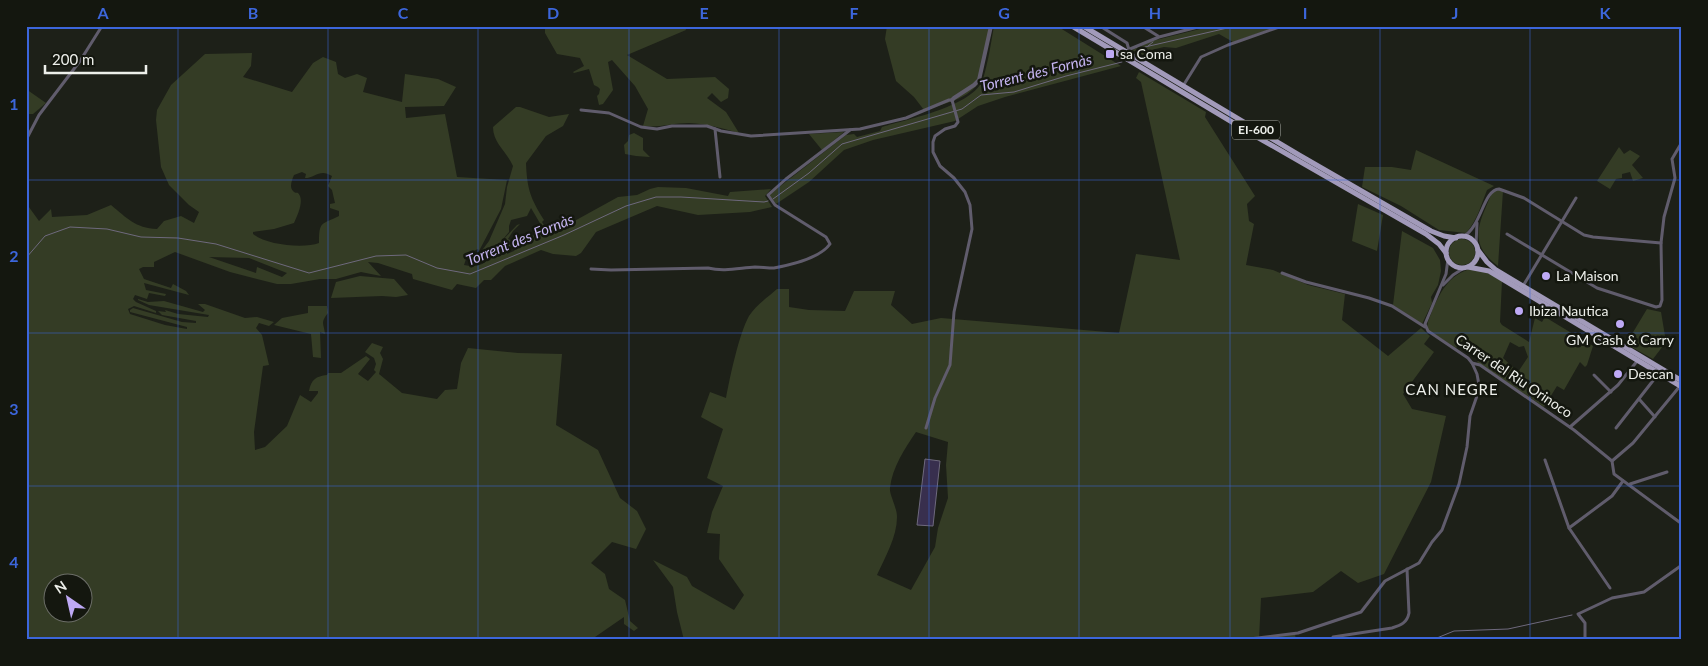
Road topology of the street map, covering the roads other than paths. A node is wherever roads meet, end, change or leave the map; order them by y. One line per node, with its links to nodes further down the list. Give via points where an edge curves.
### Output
1 (102, 26): 16 (street, via 39,115)
2 (992, 26): 12 (street, via 979,80 954,98)
3 (1072, 26): 28 (main road, EI-600, via 1426,234)
4 (1083, 26): 10 (main road, EI-600)
5 (1100, 26): 10 (street, via 1127,43)
6 (1142, 26): 9 (street)
7 (1199, 26): 9 (street)
8 (1282, 26): 11 (street, via 1201,58)
9 (1159, 37): 10 (street)
10 (1129, 51): 11 (main road, EI-600)
11 (1183, 86): 24 (main road, EI-600, via 1431,231)
12 (952, 103): 15 (street, via 906,118); 44 (street, via 959,121 956,126 935,136 932,146 940,166 959,183 968,198 972,229 954,312 950,365)
13 (581, 110): 14 (street, via 609,113 641,127 657,129 694,125)
14 (715, 129): 15 (street, via 751,136); 18 (street)
15 (850, 130): 30 (street, via 768,196 774,205 826,237 830,244 828,248 816,256 774,268)
16 (26, 140)
17 (1682, 142): 25 (street, via 1672,159 1675,178 1664,217)
18 (720, 177)
19 (1576, 198): 21 (street)
20 (1478, 220): 21 (street, via 1490,193 1499,189 1524,198); 23 (street); 26 (street)
21 (1562, 221): 25 (street, via 1593,237); 27 (street)
22 (1507, 234): 27 (street)
23 (1463, 237): 24 (main road, EI-600); 26 (main road, via 1470,239)
24 (1456, 238): 28 (main road, via 1449,244)
25 (1662, 243): 27 (street, via 1662,300 1656,307 1597,288)
26 (1477, 248): 29 (main road, via 1476,260); 32 (main road, via 1492,267)
27 (1541, 255): 32 (street)
28 (1447, 256): 29 (main road, EI-600, via 1456,267); 33 (street, via 1446,274)
29 (1466, 267): 33 (street); 35 (main road, EI-600, via 1489,272)
30 (592, 268)
31 (1282, 273): 34 (street, Carrer del Riu Orinoco, via 1392,306)
32 (1523, 286): 39 (main road)
33 (1440, 289): 34 (street)
34 (1426, 328): 36 (street, Carrer del Riu Orinoco)
35 (1638, 360): 37 (main road, EI-600); 40 (street)
36 (1472, 363): 43 (street, Carrer del Riu Orinoco, via 1480,365); 54 (street, via 1479,385 1470,416 1460,484 1442,530 1419,563)
37 (1659, 373): 39 (main road, EI-600); 41 (street)
38 (1594, 375): 40 (street)
39 (1680, 382): 42 (street)
40 (1610, 392): 43 (street)
41 (1639, 398): 42 (street); 45 (street)
42 (1655, 417): 47 (street)
43 (1570, 427): 47 (street, Carrer del Riu Orinoco)
44 (926, 428)
45 (1616, 428)
46 (1545, 460): 52 (street)
47 (1612, 461): 49 (street, via 1614,474)
48 (1667, 472): 50 (street)
49 (1623, 480): 50 (street); 52 (street, via 1612,496)
50 (1629, 485): 51 (street)
51 (1682, 524)
52 (1569, 528): 55 (street)
53 (1682, 565): 59 (street, via 1644,592 1612,598 1578,614 1584,623)
54 (1407, 569): 56 (street, via 1407,620 1392,628); 57 (street, via 1385,581 1361,612 1298,633)
55 (1610, 588)
56 (1333, 637)
57 (1248, 638): 58 (street)
58 (1241, 640)
59 (1585, 640)

